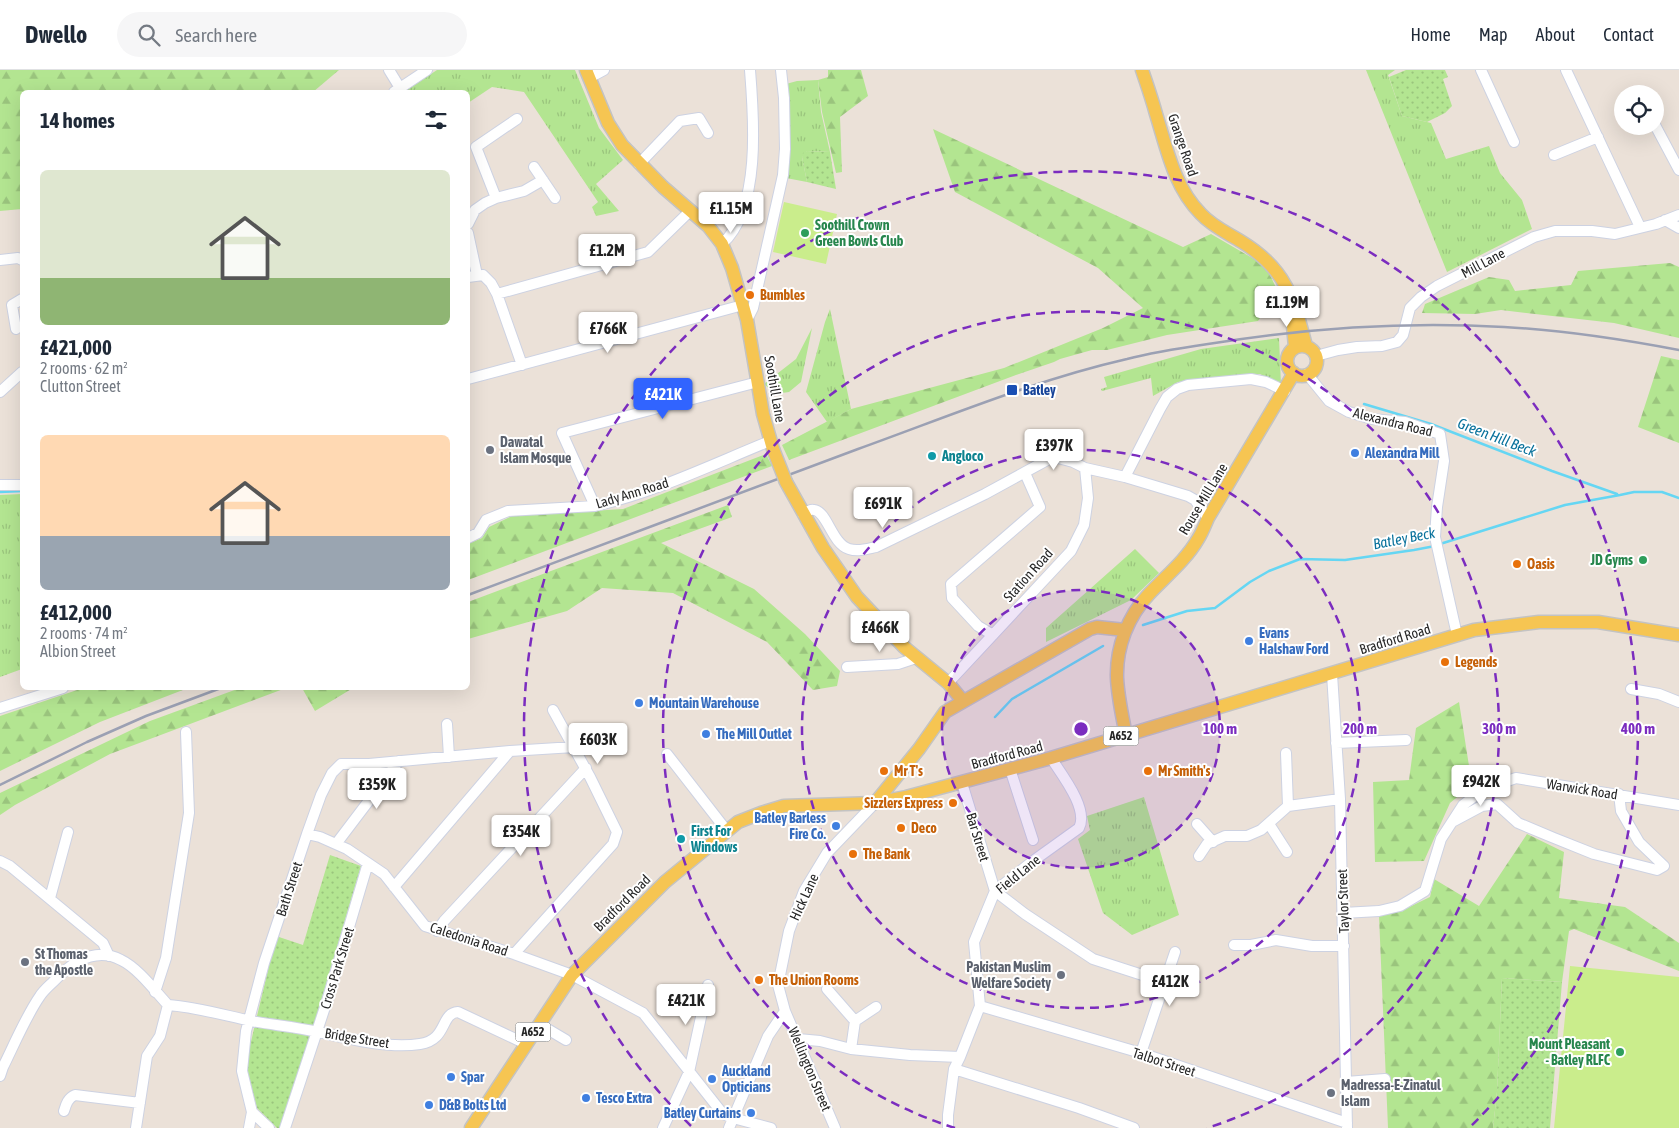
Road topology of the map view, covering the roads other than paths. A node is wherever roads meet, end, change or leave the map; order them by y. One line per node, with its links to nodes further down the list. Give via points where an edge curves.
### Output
1 (389, 70): 10 (street)
2 (427, 70): 10 (street)
3 (604, 70): 9 (street)
4 (750, 70): 30 (street, via 754,123 752,168 746,200 733,232)
5 (781, 70): 40 (street, via 785,148 783,175 753,308)
6 (1142, 70): 42 (main road, Grange Road, via 1180,186 1201,214 1271,265 1286,284 1293,303 1292,320)
7 (1481, 70): 15 (street)
8 (1566, 70): 14 (street)
9 (587, 74): 18 (main road, Soothill Lane, via 608,123)
10 (397, 90)
11 (517, 119): 16 (street)
12 (708, 133): 18 (street, via 699,118 680,121)
13 (1660, 135): 20 (street)
14 (1598, 137): 17 (street); 28 (street)
15 (1514, 142)
16 (472, 150): 22 (street)
17 (1554, 155)
18 (639, 164): 24 (main road, Soothill Lane)
19 (534, 167): 21 (street)
20 (1679, 170)
21 (543, 180): 22 (street, via 524,191); 23 (street)
22 (496, 198): 26 (street, via 474,210)
23 (556, 198)
24 (690, 210): 30 (main road, Soothill Lane); 35 (street, via 648,252)
25 (1679, 215): 27 (street, Mill Lane)
26 (470, 219)
27 (1665, 220): 28 (street, Mill Lane); 29 (street)
28 (1640, 227): 43 (street, Mill Lane, via 1615,234 1555,231 1534,237 1421,297 1410,308 1403,335 1396,342)
29 (1679, 228)
30 (722, 244): 38 (main road, Soothill Lane)
31 (470, 254): 34 (street)
32 (20, 259): 33 (street)
33 (0, 260)
34 (472, 276): 35 (street, via 483,275)
35 (497, 294): 44 (street)
36 (20, 299): 37 (street)
37 (12, 305): 39 (street); 41 (street)
38 (743, 305): 40 (main road, Soothill Lane); 44 (street)
39 (0, 306)
40 (747, 320): 49 (main road, Soothill Lane)
41 (16, 329)
42 (1300, 347): 43 (main road, via 1314,352); 46 (main road, via 1288,354 1287,362)
43 (1316, 356): 47 (main road, via 1316,364)
44 (522, 365): 48 (street)
45 (20, 374): 51 (street)
46 (1294, 374): 47 (main road); 50 (main road, Rouse Mill Lane)
47 (1308, 374): 64 (street, Alexandra Road, via 1328,401 1349,412 1372,419 1405,422 1440,434 1444,461 1435,537)
48 (470, 378)
49 (758, 382): 52 (main road, Soothill Lane); 58 (street, via 562,433)
50 (1285, 391): 55 (street, via 1251,379 1188,385 1177,390 1160,408); 60 (main road, Rouse Mill Lane)
51 (0, 392)
52 (771, 445): 58 (street, Lady Ann Road); 59 (main road, Soothill Lane, bridge)
53 (1086, 468): 54 (street, via 1058,458 1049,459); 55 (street); 63 (street, Station Road, via 1088,498 1084,525 1071,551)
54 (1025, 474): 59 (street, via 862,551 848,549 839,543 816,510); 63 (street, via 1040,507 951,584 952,598 978,626)
55 (1125, 477): 60 (street, via 1188,496)
56 (0, 485): 57 (street)
57 (20, 485)
58 (595, 506): 61 (street, Lady Ann Road, via 508,511 486,520 478,533)
59 (803, 514): 66 (main road, Soothill Lane, via 857,597)
60 (1208, 518): 62 (main road, Rouse Mill Lane, via 1198,540 1138,607)
61 (470, 537)
62 (1125, 630): 72 (main road, via 1090,629); 78 (main road, Rouse Mill Lane, via 1117,677)
63 (993, 635): 69 (street, Station Road)
64 (1457, 635): 65 (main road, Bradford Road / A652, via 1539,622 1608,623); 68 (main road, Bradford Road / A652)
65 (1679, 635)
66 (916, 658): 67 (street, via 898,664); 69 (main road, Soothill Lane)
67 (848, 667)
68 (1332, 674): 78 (main road, Bradford Road / A652); 80 (street, Taylor Street)
69 (948, 683): 72 (main road, Soothill Lane)
70 (1631, 689): 73 (street)
71 (57, 690): 74 (street)
72 (963, 701): 93 (main road, via 945,712)
73 (1679, 702)
74 (0, 708)
75 (553, 710): 81 (street)
76 (447, 724): 85 (street)
77 (186, 732): 123 (street, via 189,813 166,958)
78 (1126, 735): 86 (main road, Bradford Road / A652)
79 (1406, 740): 80 (street)
80 (1336, 743): 92 (street, Taylor Street)
81 (574, 747): 82 (street); 88 (street)
82 (510, 751): 85 (street); 109 (street)
83 (1286, 753): 95 (street)
84 (667, 754): 99 (street)
85 (449, 757): 87 (street)
86 (1051, 758): 89 (main road, Bradford Road / A652); 110 (street, Field Lane, via 1078,801 1080,828)
87 (399, 762): 101 (street, Bath Street, via 341,764 321,795); 104 (street)
88 (586, 768): 113 (street); 117 (street, via 618,832 613,844)
89 (1010, 769): 90 (main road, Bradford Road / A652); 102 (street)
90 (962, 783): 93 (main road, Bradford Road / A652); 110 (street, Bar Street)
91 (1619, 794): 94 (street, Warwick Road); 96 (street, Warwick Road, via 1516,778 1484,789 1464,805); 96 (street, via 1621,810 1639,842 1664,866 1657,870 1594,854 1518,823 1497,804 1482,806)
92 (1340, 799): 95 (street); 112 (street, Taylor Street)
93 (875, 803): 99 (main road, Bradford Road / A652, via 784,806 738,822); 127 (street, Hick Lane, via 827,853 804,890 789,931 778,984)
94 (1679, 804)
95 (1288, 806): 98 (street)
96 (1452, 822): 112 (street, Warwick Road, via 1441,839 1425,891 1400,906)
97 (1197, 824): 103 (street)
98 (1269, 824): 103 (street, via 1247,836 1225,836); 105 (street)
99 (727, 831): 119 (main road, Bradford Road / A652, via 665,882)
100 (68, 832): 111 (street)
101 (307, 834): 104 (street, Caledonia Road); 128 (street, Bath Street, via 264,964)
102 (1033, 840)
103 (1213, 842): 106 (street)
104 (336, 844): 108 (street, Caledonia Road)
105 (1288, 852)
106 (1199, 856)
107 (0, 861): 111 (street)
108 (368, 864): 109 (street, Caledonia Road, via 384,874); 131 (street, Cross Park Street)
109 (394, 887): 113 (street, Caledonia Road, via 425,926)
110 (995, 891): 120 (street, via 1093,959); 125 (street, Field Lane, via 974,942)
111 (50, 898): 118 (street, via 103,943)
112 (1343, 913): 115 (street, Taylor Street)
113 (437, 931): 117 (street, Caledonia Road)
114 (1234, 944): 115 (street, via 1251,945 1276,940 1312,946)
115 (1344, 946): 142 (street, Taylor Street)
116 (1174, 952): 120 (street)
117 (514, 954): 119 (street, Caledonia Road)
118 (109, 956): 123 (street, via 131,967); 139 (street, via 84,957 59,975 41,995)
119 (572, 975): 130 (main road, Bradford Road / A652); 140 (street, Caledonia Road, via 643,1013)
120 (1164, 982): 136 (street)
121 (708, 985): 140 (street)
122 (827, 989): 129 (street)
123 (155, 992): 124 (street)
124 (168, 1005): 128 (street, Bridge Street, via 193,1007); 143 (street, via 160,1036 147,1056)
125 (980, 1006): 136 (street, Talbot Street); 137 (street, Field Lane)
126 (876, 1007): 129 (street)
127 (785, 1011): 132 (street, Wellington Street); 146 (street, via 768,1036)
128 (250, 1020): 131 (street, Bridge Street); 145 (street, Bath Street, via 242,1071)
129 (855, 1021): 135 (street)
130 (539, 1024): 133 (street); 134 (main road, Bradford Road / A652)
131 (318, 1032): 134 (street, Bridge Street, via 371,1042 421,1044 432,1041 440,1034 448,1015 458,1012); 151 (street, Cross Park Street)
132 (798, 1039): 135 (street); 155 (street, Wellington Street)
133 (566, 1040)
134 (526, 1044): 152 (main road, Bradford Road / A652)
135 (851, 1049): 137 (street)
136 (1141, 1053): 147 (street, Talbot Street)
137 (960, 1057): 138 (street, Field Lane)
138 (954, 1069): 156 (street, Field Lane); 157 (street)
139 (1, 1070)
140 (689, 1072): 146 (street, Caledonia Road); 153 (street)
141 (1385, 1080): 142 (street)
142 (1346, 1082): 147 (street, Taylor Street)
143 (140, 1103): 144 (street, via 75,1095 71,1096); 148 (street)
144 (64, 1111)
145 (252, 1112): 149 (street); 150 (street)
146 (731, 1123): 154 (street)
147 (1347, 1126)
148 (136, 1128)
149 (249, 1128)
150 (269, 1128)
151 (285, 1128)
152 (472, 1128)
153 (663, 1128)
154 (771, 1128)
155 (834, 1128)
156 (948, 1128)
157 (1134, 1128)

